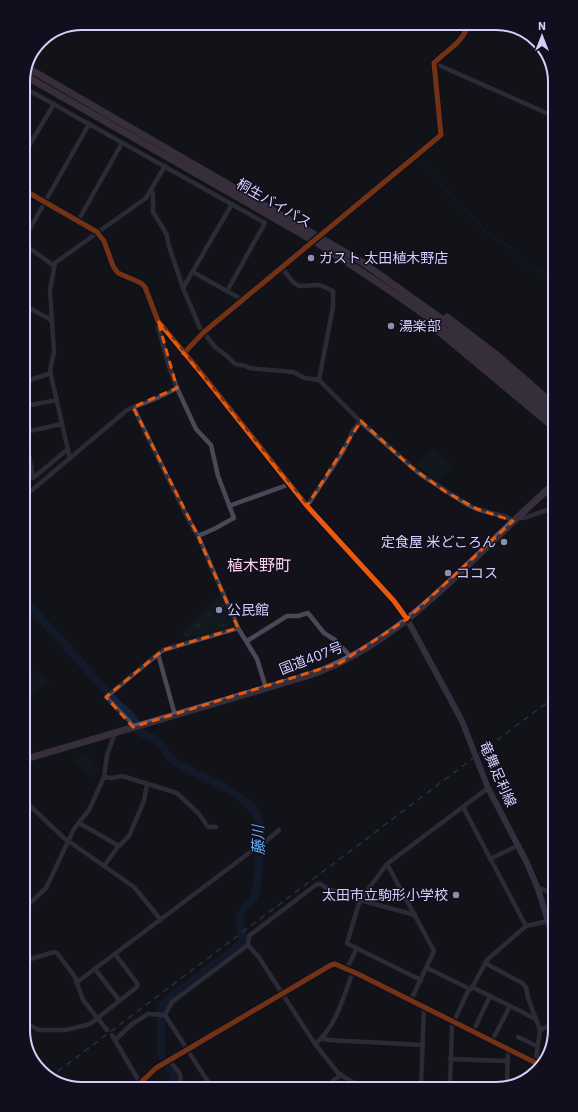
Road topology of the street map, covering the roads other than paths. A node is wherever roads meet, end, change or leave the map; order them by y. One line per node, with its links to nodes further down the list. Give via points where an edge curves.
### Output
1 (465, 30): 2 (street, via 458,43)
2 (434, 63): 7 (street); 19 (street, via 441,134)
3 (32, 70): 19 (highway, 桐生バイパス)
4 (30, 78): 19 (highway, 桐生バイパス)
5 (30, 91): 6 (street)
6 (54, 104): 8 (street); 10 (street)
7 (548, 114)
8 (89, 124): 9 (street); 14 (street)
9 (122, 143): 11 (street); 16 (street)
10 (30, 146)
11 (165, 166): 12 (street); 15 (street)
12 (152, 190): 18 (street, via 146,198); 24 (street, via 154,212 167,235)
13 (30, 193): 14 (street)
14 (45, 202): 16 (street); 17 (street)
15 (232, 204): 23 (street); 27 (street, via 265,222)
16 (78, 221): 18 (street)
17 (30, 228)
18 (97, 232): 21 (street); 31 (street, via 104,241 118,273 145,287)
19 (317, 239): 22 (street); 25 (highway, 桐生バイパス); 26 (highway, 桐生バイパス, via 362,262)
20 (30, 248): 21 (street)
21 (54, 266): 30 (street, via 50,290)
22 (282, 268): 28 (street); 36 (street, via 299,286 320,285 333,291 334,307)
23 (193, 272): 24 (street); 27 (street)
24 (183, 288): 32 (street)
25 (386, 288): 43 (highway, 桐生バイパス, via 444,330); 45 (highway)
26 (399, 288): 39 (highway, via 420,298 452,321 497,355); 42 (highway, 桐生バイパス, via 449,324)
27 (227, 291): 28 (street)
28 (243, 300): 32 (street)
29 (30, 309): 30 (street)
30 (51, 320): 34 (street, via 54,352)
31 (158, 321): 33 (street); 37 (street)
32 (204, 332): 33 (street); 36 (street, via 215,347 235,364 249,368 293,372 305,378)
33 (184, 353): 51 (street)
34 (50, 373): 35 (street); 38 (street)
35 (30, 380)
36 (319, 380): 44 (street)
37 (177, 388): 41 (street); 54 (street, via 196,429 212,445 218,476)
38 (57, 400): 40 (street); 46 (street)
39 (548, 400)
40 (30, 405)
41 (133, 407): 49 (street); 58 (street)
42 (548, 407)
43 (548, 416)
44 (360, 421): 55 (street); 57 (street, via 410,466 446,492 477,509)
45 (548, 423)
46 (62, 424): 47 (street); 48 (street)
47 (30, 431)
48 (68, 449): 49 (street); 50 (street, via 33,478)
49 (70, 458): 53 (street)
50 (30, 461)
51 (290, 484): 54 (street); 55 (street)
52 (548, 489): 57 (highway, 国道407号)
53 (30, 492)
54 (229, 506): 58 (street, via 234,518)
55 (308, 506): 59 (street, via 394,601)
56 (548, 510): 57 (street)
57 (515, 519): 59 (highway, 国道407号)
58 (198, 536): 60 (street)
59 (407, 619): 63 (highway, 国道407号); 71 (main road, 竜舞足利線, via 462,721)
60 (238, 628): 61 (street); 62 (street, via 163,650)
61 (247, 642): 63 (street, via 288,616 308,613 324,633 335,640); 64 (street, via 257,658)
62 (158, 654): 65 (street); 66 (street, via 106,697)
63 (351, 657): 64 (highway, 国道407号, via 320,672)
64 (266, 688): 65 (highway, 国道407号)
65 (175, 715): 66 (highway, 国道407号)
66 (133, 727): 67 (highway, 国道407号)
67 (115, 733): 68 (highway, 国道407号); 69 (street, via 107,755)
68 (30, 758)
69 (104, 777): 70 (street, via 122,776); 74 (street, via 89,810)
70 (147, 784): 75 (street, via 177,793 199,814 208,827); 79 (street, via 144,801 132,831)
71 (488, 788): 73 (street); 78 (main road, 竜舞足利線)
72 (30, 806): 77 (street)
73 (463, 807): 80 (street); 81 (street)
74 (79, 823): 77 (street); 79 (street)
75 (216, 827)
76 (279, 830): 88 (street)
77 (69, 841): 82 (street); 86 (street, via 46,888)
78 (519, 845): 80 (street); 83 (main road, 竜舞足利線)
79 (120, 846): 82 (street)
80 (490, 859): 90 (street)
81 (387, 864): 85 (street); 87 (street)
82 (104, 866): 88 (street, via 134,887)
83 (538, 889): 84 (street); 89 (main road, 竜舞足利線)
84 (548, 892)
85 (360, 899): 87 (street); 91 (street, via 317,884 250,936); 92 (street, via 347,942)
86 (30, 903)
87 (415, 915): 97 (street, via 434,951)
88 (161, 920): 93 (street)
89 (548, 921): 90 (street)
90 (526, 926): 95 (street)
91 (248, 945): 103 (street); 109 (street, via 172,1002)
92 (357, 948): 96 (street); 100 (street)
93 (115, 954): 98 (street); 105 (street, via 137,983 137,987)
94 (30, 959): 101 (street, via 57,953 75,977)
95 (485, 963): 102 (street); 111 (street, via 526,987)
96 (347, 968): 99 (street); 103 (street, via 331,965)
97 (427, 968): 100 (street); 102 (street)
98 (95, 969): 101 (street); 105 (street)
99 (353, 971): 106 (street); 120 (street, via 341,1004)
100 (421, 980): 106 (street)
101 (76, 983): 110 (street, via 83,1000)
102 (471, 988): 104 (street); 112 (street)
103 (282, 993): 123 (street); 126 (street)
104 (490, 996): 107 (street); 117 (street)
105 (119, 1000): 110 (street)
106 (411, 1000): 108 (street)
107 (510, 1006): 111 (street); 122 (street)
108 (424, 1007): 112 (street); 124 (street)
109 (165, 1015): 121 (street, via 148,1014 132,1024); 126 (street)
110 (97, 1018): 113 (street, via 90,1024 66,1030 40,1030); 115 (street)
111 (536, 1019): 116 (street)
112 (453, 1022): 117 (street); 128 (street)
113 (30, 1025)
114 (548, 1026): 116 (street)
115 (107, 1030)
116 (540, 1030): 125 (street)
117 (473, 1032): 122 (street)
118 (112, 1035): 121 (street)
119 (518, 1037): 125 (street)
120 (322, 1038): 123 (street); 124 (street)
121 (115, 1040): 134 (street)
122 (492, 1041): 127 (street)
123 (315, 1044): 132 (street)
124 (423, 1045): 140 (street)
125 (537, 1046): 131 (street)
126 (187, 1049): 129 (street); 137 (street)
127 (508, 1050): 130 (street); 131 (street)
128 (450, 1059): 130 (street); 141 (street)
129 (169, 1060): 135 (street); 136 (street, via 180,1074)
130 (507, 1061): 133 (street)
131 (535, 1062)
132 (341, 1075): 138 (street); 139 (street)
133 (507, 1081)
134 (139, 1082)
135 (141, 1082)
136 (181, 1082)
137 (208, 1082)
138 (331, 1082)
139 (352, 1082)
140 (421, 1082)
141 (450, 1082)

